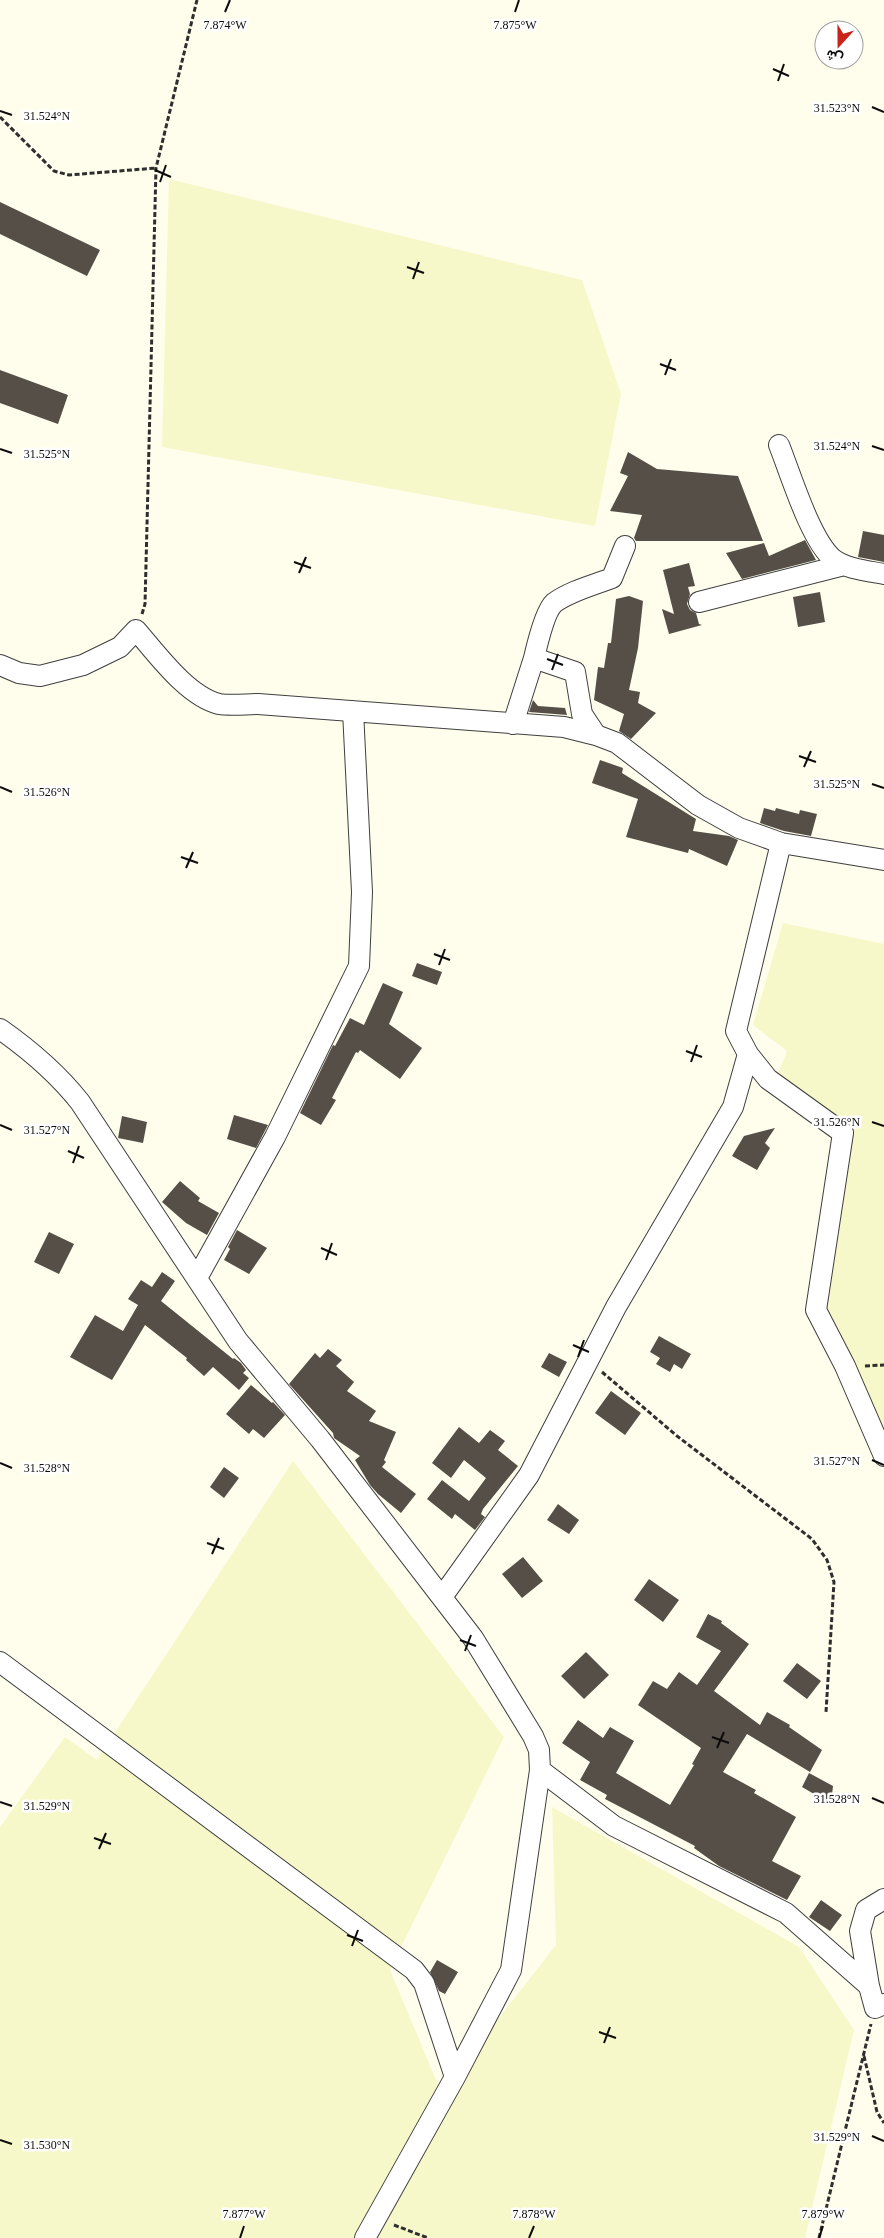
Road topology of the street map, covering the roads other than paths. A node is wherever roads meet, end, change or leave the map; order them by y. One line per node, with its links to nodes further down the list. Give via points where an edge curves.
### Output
1 (779, 445): 3 (street, via 814,533 823,548)
2 (625, 546): 6 (street, via 612,578 553,604 540,632)
3 (844, 565): 4 (street); 5 (street)
4 (884, 574)
5 (699, 602)
6 (534, 658): 9 (street); 10 (street, via 575,672 582,714)
7 (0, 665): 8 (street, via 19,674 40,676 83,665 120,647 136,630 184,682 212,701)
8 (353, 711): 9 (street); 15 (street, via 362,892 359,966 275,1137)
9 (513, 724): 10 (street, via 564,728)
10 (596, 735): 11 (street, via 617,743 698,805 739,828)
11 (781, 843): 12 (street); 14 (street, via 736,1031)
12 (884, 860)
13 (0, 1029): 15 (street, via 37,1056 65,1083)
14 (748, 1054): 16 (street, via 768,1078 843,1133 816,1310 845,1366); 17 (street, via 733,1107 616,1307 529,1475)
15 (197, 1278): 17 (street, via 238,1341 320,1439)
16 (884, 1456)
17 (442, 1597): 19 (street, via 473,1638 533,1736)
18 (0, 1662): 23 (street, via 414,1970 424,1983)
19 (540, 1770): 21 (street, via 614,1826 786,1913); 23 (street, via 511,1970)
20 (884, 1899): 21 (street, via 866,1910 860,1931)
21 (869, 1986): 22 (street)
22 (880, 2006)
23 (455, 2077): 24 (street)
24 (365, 2238)

